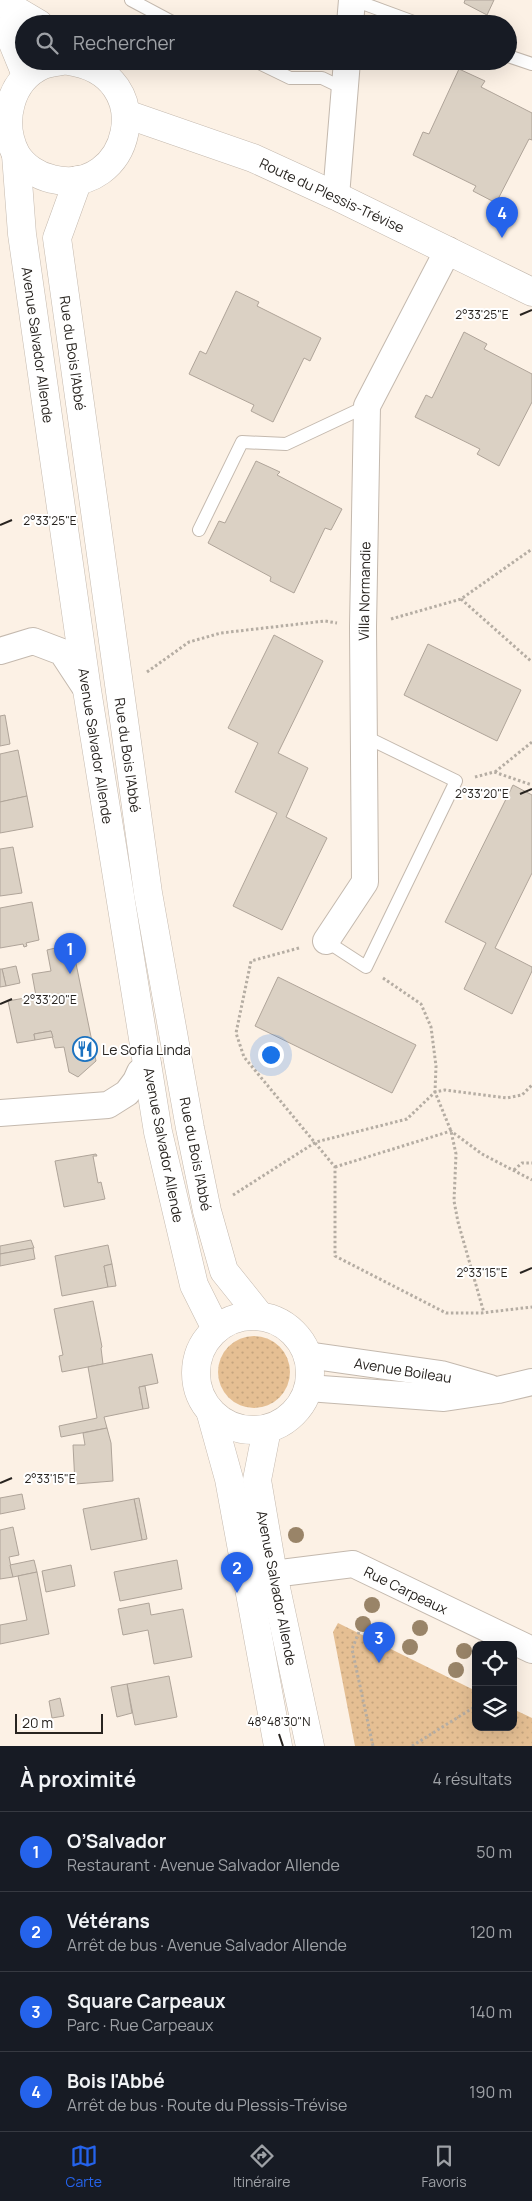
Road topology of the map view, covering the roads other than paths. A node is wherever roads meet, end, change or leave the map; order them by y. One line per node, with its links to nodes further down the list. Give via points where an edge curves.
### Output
1 (131, 0): 5 (lane)
2 (353, 0): 6 (street); 7 (lane)
3 (0, 2): 4 (main road)
4 (23, 15)
5 (159, 15)
6 (351, 15)
7 (394, 15)
8 (0, 31): 9 (main road, via 10,36)
9 (15, 48)
10 (517, 58): 11 (lane)
11 (531, 60)
12 (24, 70): 17 (main road)
13 (35, 70): 17 (main road)
14 (97, 70): 20 (main road, via 113,83)
15 (274, 70): 18 (lane, via 290,78 322,78)
16 (346, 70): 18 (street)
17 (26, 75): 19 (main road)
18 (345, 89): 23 (street)
19 (4, 96): 21 (main road, via 8,138)
20 (126, 114): 22 (main road, via 120,149 109,164); 23 (main road, Route du Plessis-Trévise, via 253,158)
21 (16, 155): 22 (main road, via 43,177 61,182); 29 (main road, Avenue Salvador Allende, via 22,234)
22 (78, 180): 34 (main road, Rue du Bois l'Abbé, via 57,238 148,893 207,1211 224,1271)
23 (336, 196): 24 (main road, Route du Plessis-Trévise)
24 (448, 250): 25 (main road, Route du Plessis-Trévise); 26 (street, Villa Normandie)
25 (532, 292)
26 (367, 406): 27 (lane, via 286,444 242,442); 30 (street, Villa Normandie)
27 (199, 530)
28 (0, 650): 29 (street, via 33,642 62,652)
29 (87, 690): 32 (main road, Avenue Salvador Allende)
30 (364, 736): 31 (street, Villa Normandie, via 365,882); 31 (lane, via 456,781 366,967)
31 (326, 941)
32 (148, 1066): 33 (street, via 140,1072 127,1093 108,1105); 35 (main road, Avenue Salvador Allende, via 158,1132 194,1285)
33 (0, 1113)
34 (260, 1316): 35 (main road, via 236,1318); 36 (main road, via 288,1328 300,1340)
35 (216, 1328): 40 (main road, via 201,1347 195,1370 198,1394)
36 (307, 1354): 38 (main road); 39 (street, Avenue Boileau, via 442,1374)
37 (532, 1382): 39 (street, Avenue Boileau)
38 (308, 1388): 39 (street, Avenue Boileau, via 444,1398); 41 (main road, via 300,1406 285,1421)
39 (498, 1390)
40 (211, 1414): 41 (main road, via 227,1425 247,1431); 44 (main road, Avenue Salvador Allende, via 229,1479)
41 (267, 1429): 42 (main road, Avenue Salvador Allende, via 257,1480)
42 (273, 1574): 43 (street, Rue Carpeaux, via 353,1564); 45 (main road, Avenue Salvador Allende)
43 (532, 1650)
44 (278, 1746)
45 (310, 1746)

